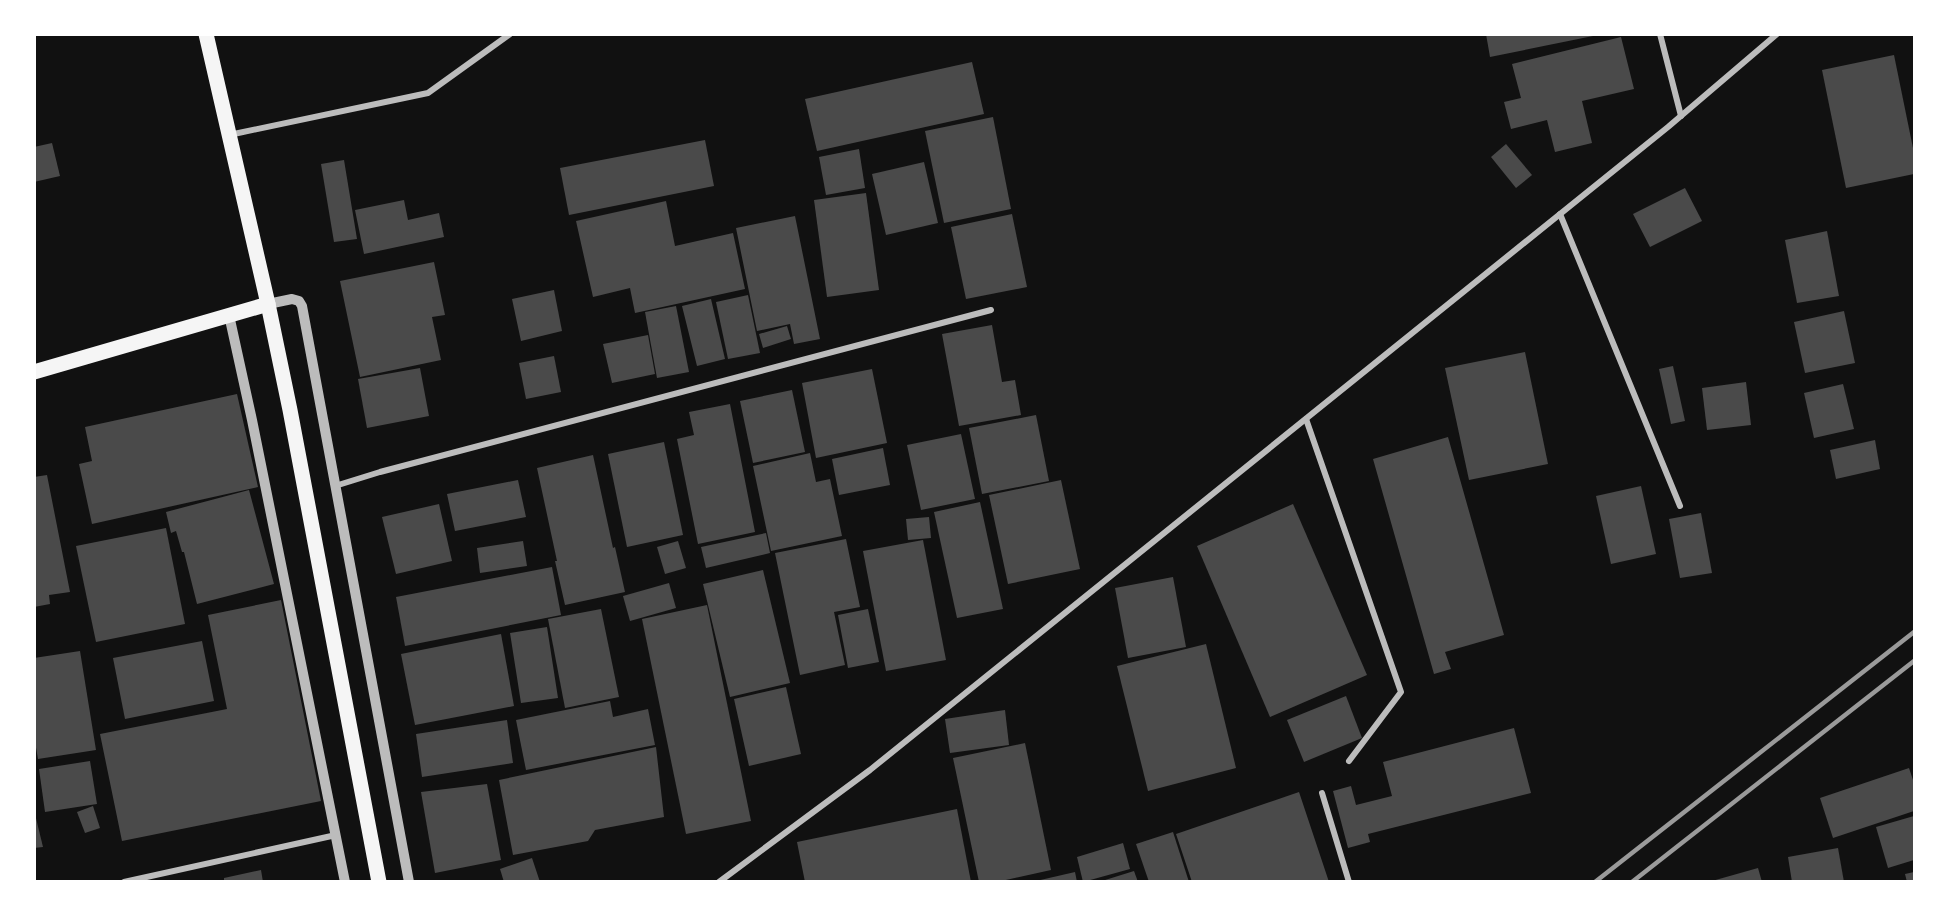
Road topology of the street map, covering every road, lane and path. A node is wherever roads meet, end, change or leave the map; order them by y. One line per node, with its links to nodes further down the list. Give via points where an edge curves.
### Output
1 (206, 34): 6 (main road)
2 (510, 34): 6 (street, via 428,93)
3 (1660, 34): 5 (street)
4 (1777, 34): 5 (street)
5 (1681, 116): 7 (street)
6 (229, 135): 8 (main road)
7 (1560, 214): 12 (street); 14 (street)
8 (268, 304): 10 (main road); 13 (street, via 292,299 302,306); 20 (main road)
9 (991, 310): 13 (street)
10 (229, 315): 11 (main road); 17 (street)
11 (34, 372)
12 (1306, 419): 15 (street, via 1401,692); 22 (street, via 870,770)
13 (335, 486): 21 (street)
14 (1680, 506)
15 (1349, 761)
16 (1322, 793): 23 (street)
17 (336, 836): 18 (street); 19 (street)
18 (124, 882)
19 (345, 882)
20 (379, 882)
21 (410, 882)
22 (719, 882)
23 (1349, 882)

